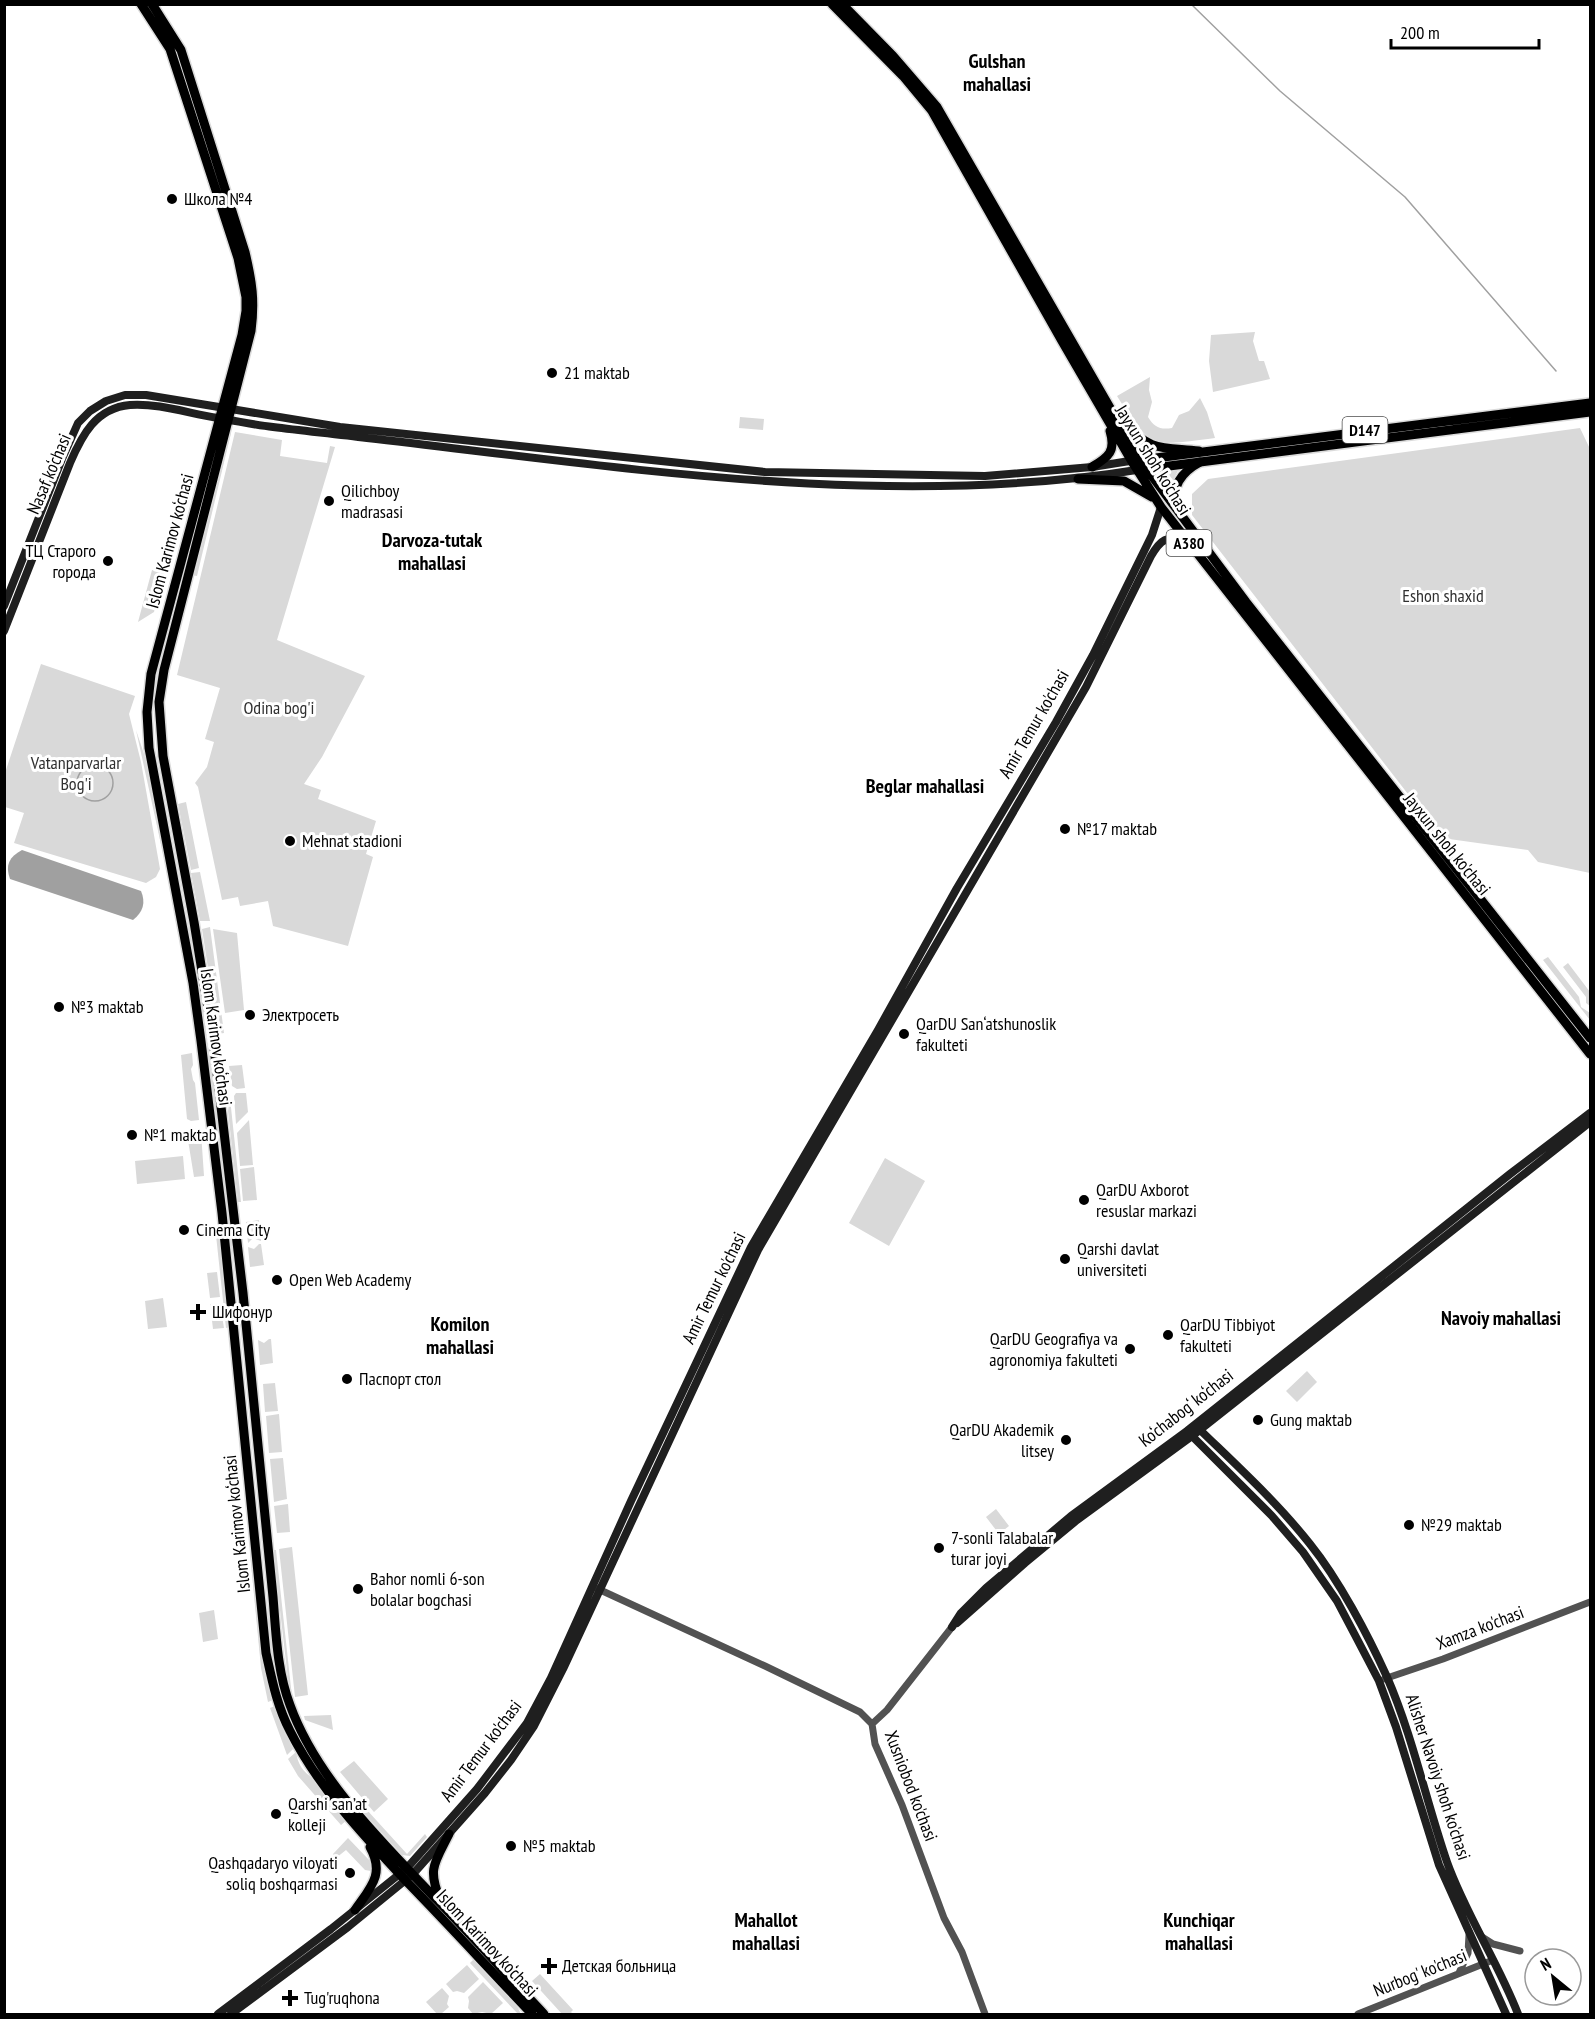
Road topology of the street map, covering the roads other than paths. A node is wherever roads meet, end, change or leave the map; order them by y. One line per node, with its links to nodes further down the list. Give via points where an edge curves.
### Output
1 (141, 4): 7 (main road, Islom Karimov ko‘chasi, via 170,49 244,285 245,319)
2 (152, 4): 7 (main road, Islom Karimov ko‘chasi, via 181,50 252,279 255,305 251,331)
3 (832, 4): 8 (main road, Jayxun shoh ko'chasi / A380, via 932,111)
4 (842, 4): 8 (main road, Jayxun shoh ko'chasi / A380, via 937,107)
5 (1590, 403): 9 (main road, D147)
6 (1590, 412): 11 (main road, D147)
7 (225, 414): 14 (main road, Nasaf ko‘chasi, via 278,428); 16 (main road, Nasaf ko‘chasi, via 135,394 106,401 78,423); 22 (main road, Islom Karimov ko‘chasi, via 160,687 163,756); 23 (main road, Islom Karimov ko‘chasi, via 151,674 149,748)
8 (1110, 415): 9 (main road, via 1154,447); 10 (main road, Jayxun shoh ko'chasi / A380); 12 (main road, via 1113,445 1105,460)
9 (1199, 451): 10 (main road, D147)
10 (1135, 460): 12 (main road); 13 (main road, Jayxun shoh ko'chasi / A380)
11 (1200, 462): 13 (main road, D147); 18 (main road, via 1180,477 1176,489 1176,504)
12 (1092, 467): 14 (main road, via 985,476)
13 (1142, 470): 15 (main road); 17 (main road, Jayxun shoh ko'chasi / A380); 18 (main road, Jayxun shoh ko'chasi / A380)
14 (740, 475): 15 (main road, via 881,486 959,487)
15 (1078, 479): 17 (main road, via 1124,481)
16 (52, 495): 20 (main road, Nasaf ko‘chasi); 21 (main road, Nasaf ko‘chasi)
17 (1158, 503): 19 (main road, Jayxun shoh ko'chasi / A380); 25 (main road, Amir Temur ko'chasi, via 1152,535 1086,668 994,825)
18 (1185, 522): 24 (main road, Jayxun shoh ko'chasi / A380)
19 (1186, 540): 24 (main road, Jayxun shoh ko'chasi / A380); 25 (main road, Amir Temur ko'chasi, via 1171,537 1157,546 1086,687)
20 (5, 602)
21 (4, 631)
22 (172, 811): 23 (main road); 41 (main road, Islom Karimov ko‘chasi, via 216,1058 243,1291 276,1645 286,1695 300,1730 331,1779)
23 (161, 813): 39 (main road, Islom Karimov ko‘chasi, via 201,1041 266,1653 277,1702 290,1731 318,1776)
24 (1434, 847): 26 (main road, Jayxun shoh ko'chasi / A380)
25 (934, 939): 34 (main road, Amir Temur ko'chasi, via 759,1250)
26 (1568, 1017): 27 (main road, Jayxun shoh ko'chasi / A380); 28 (main road, Jayxun shoh ko'chasi / A380)
27 (1590, 1038)
28 (1590, 1054)
29 (1590, 1113): 31 (main road, Ko‘chabog‘ ko‘chasi)
30 (1590, 1122): 31 (main road, Ko‘chabog‘ ko‘chasi)
31 (1513, 1178): 32 (main road, Ko‘chabog‘ ko‘chasi)
32 (1197, 1427): 33 (main road, Ko‘chabog‘ ko‘chasi); 37 (main road, Alisher Navoiy shoh ko'chasi, via 1310,1545 1349,1605)
33 (1189, 1433): 36 (main road, Ko‘chabog‘ ko‘chasi, via 1097,1495 986,1588); 37 (main road, Alisher Navoiy shoh ko'chasi, via 1304,1552)
34 (596, 1588): 38 (street, Xusniobod ko'chasi, via 860,1712); 40 (main road, Amir Temur ko'chasi, via 563,1669 534,1726); 41 (main road, Amir Temur ko'chasi, via 526,1723)
35 (1590, 1602): 37 (street, Xamza ko'chasi)
36 (952, 1627): 38 (street, Ko‘chabog‘ ko‘chasi)
37 (1383, 1679): 44 (main road, Alisher Navoiy shoh ko'chasi, via 1439,1865); 45 (main road, Alisher Navoiy shoh ko'chasi, via 1417,1757 1448,1864)
38 (872, 1724): 54 (street, Xusniobod ko'chasi, via 875,1744)
39 (362, 1831): 41 (main road, Islom Karimov ko‘chasi); 43 (main road, via 378,1868)
40 (449, 1834): 41 (main road, Amir Temur ko'chasi); 42 (main road, via 433,1875)
41 (406, 1874): 42 (main road, Islom Karimov ko‘chasi); 43 (main road, Amir Temur ko'chasi); 51 (main road, Amir Temur ko'chasi, via 348,1927); 52 (main road, Islom Karimov ko‘chasi)
42 (444, 1907): 53 (main road, Islom Karimov ko‘chasi)
43 (355, 1910): 50 (main road, Amir Temur ko'chasi)
44 (1469, 1932): 48 (main road, Alisher Navoiy shoh ko'chasi); 49 (street, via 1468,1953)
45 (1482, 1937): 46 (street); 47 (main road, Alisher Navoiy shoh ko'chasi)
46 (1520, 1951)
47 (1493, 1960): 48 (street, Nurbog' ko'chasi); 57 (main road, Alisher Navoiy shoh ko'chasi)
48 (1483, 1963): 49 (street, Nurbog' ko'chasi); 56 (main road, Alisher Navoiy shoh ko'chasi)
49 (1459, 1973): 55 (street, Nurbog' ko'chasi)
50 (218, 2014)
51 (231, 2014)
52 (532, 2014)
53 (544, 2014)
54 (985, 2014)
55 (1358, 2014)
56 (1506, 2014)
57 (1518, 2014)

